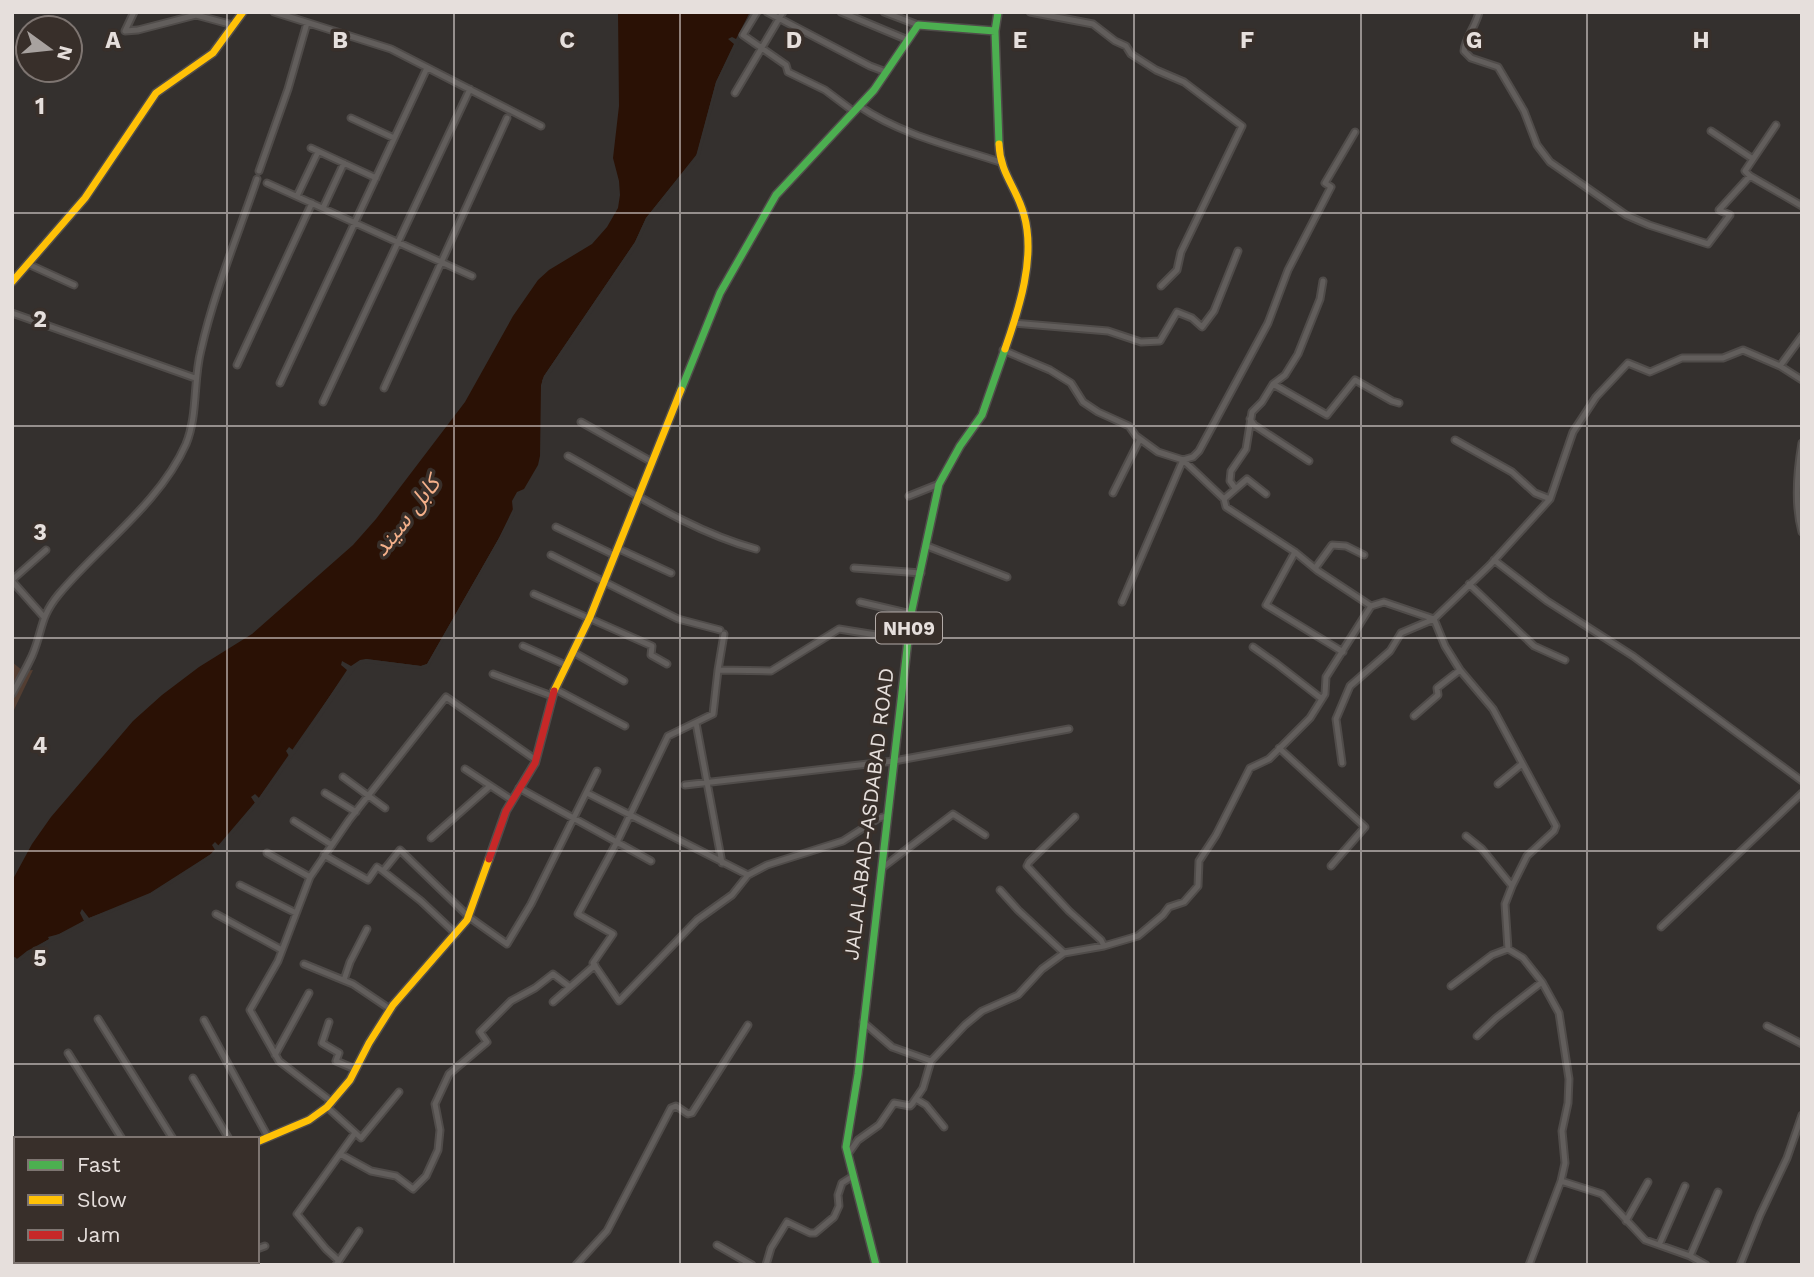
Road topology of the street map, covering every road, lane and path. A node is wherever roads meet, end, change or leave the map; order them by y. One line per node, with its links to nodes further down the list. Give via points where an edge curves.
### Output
1 (134, 12): 15 (street, via 125,31 196,15)
2 (243, 12): 15 (street)
3 (274, 12): 13 (street)
4 (757, 12): 18 (street, via 743,35)
5 (767, 12): 12 (street)
6 (783, 12): 12 (street)
7 (841, 12): 17 (street)
8 (884, 12): 14 (street)
9 (998, 12): 16 (street, JALALABAD-ASDABAD ROAD / NH09)
10 (1030, 12): 54 (street, via 1093,24 1156,70 1184,82 1242,126 1181,252 1177,270)
11 (1479, 12): 37 (street, via 1464,51 1499,67 1550,162 1626,215 1708,244 1730,215 1719,210)
12 (779, 19): 18 (street); 20 (street)
13 (307, 23): 19 (street, via 391,49); 36 (street)
14 (918, 24): 16 (street); 17 (street)
15 (233, 25): 49 (street, via 213,53 156,93 85,198)
16 (995, 31): 34 (street, JALALABAD-ASDABAD ROAD / NH09)
17 (908, 40): 20 (street)
18 (763, 49): 22 (street); 23 (street, via 786,65 788,72)
19 (427, 68): 21 (street); 30 (street)
20 (886, 72): 23 (street)
21 (470, 89): 27 (street); 46 (street)
22 (736, 93)
23 (856, 109): 34 (street, via 919,138); 76 (street, via 770,205 720,293)
24 (351, 118): 30 (street)
25 (507, 118): 48 (street)
26 (1776, 125): 33 (street)
27 (541, 126)
28 (1711, 131): 33 (street)
29 (1355, 132): 74 (street, via 1325,183 1331,187 1288,270 1268,323 1199,451)
30 (394, 138): 39 (street)
31 (311, 149): 32 (street)
32 (318, 152): 35 (street); 41 (street)
33 (1753, 159): 37 (street, via 1745,171)
34 (1000, 162): 56 (street, JALALABAD-ASDABAD ROAD / NH09, via 1013,184 1027,228 1028,259)
35 (344, 163): 39 (street); 44 (street)
36 (259, 171)
37 (1750, 176): 43 (street)
38 (257, 178): 61 (street, via 213,306)
39 (376, 178): 45 (street)
40 (267, 183): 41 (street)
41 (297, 196): 42 (street)
42 (312, 203): 44 (street); 59 (street)
43 (1802, 205)
44 (323, 208): 45 (street)
45 (355, 223): 46 (street); 63 (street)
46 (398, 242): 48 (street); 66 (street)
47 (1238, 251): 56 (street, via 1214,311 1202,327 1177,312 1160,341 1141,342 1108,331)
48 (441, 262): 50 (street); 65 (street)
49 (28, 264): 52 (street); 53 (street)
50 (472, 276)
51 (1323, 281): 64 (street, via 1297,354 1285,375)
52 (12, 282)
53 (74, 285)
54 (1161, 286)
55 (12, 313): 61 (street)
56 (1014, 323): 58 (street, JALALABAD-ASDABAD ROAD / NH09)
57 (1802, 336): 60 (street)
58 (1003, 350): 70 (street, via 1050,370 1070,383 1083,402 1129,426); 77 (street, JALALABAD-ASDABAD ROAD / NH09, via 982,415)
59 (237, 365)
60 (1780, 366): 62 (street); 84 (street, via 1743,350 1723,358 1682,358 1650,372 1628,363 1596,397 1573,432)
61 (195, 378): 107 (street, via 191,428 167,478 58,594)
62 (1802, 380)
63 (280, 383)
64 (1273, 384): 67 (street, via 1327,415 1355,380); 68 (street)
65 (384, 388)
66 (323, 402)
67 (1399, 403)
68 (1250, 419): 75 (street); 78 (street, via 1246,449 1231,471)
69 (581, 422): 76 (street)
70 (1140, 439): 74 (street, via 1158,452); 79 (street)
71 (1455, 440): 84 (street)
72 (1802, 443): 86 (street, via 1797,515)
73 (568, 456): 81 (street)
74 (1183, 460): 83 (street); 104 (street)
75 (1309, 461)
76 (652, 462): 81 (street)
77 (939, 484): 82 (street); 87 (street, JALALABAD-ASDABAD ROAD / NH09)
78 (1235, 488): 80 (street, via 1247,479); 83 (street)
79 (1113, 493)
80 (1266, 494)
81 (639, 495): 88 (street, via 724,539); 90 (street)
82 (909, 496)
83 (1224, 499): 91 (street, via 1226,507)
84 (1550, 499): 93 (street)
85 (556, 527): 90 (street)
86 (1802, 532)
87 (927, 546): 97 (street, JALALABAD-ASDABAD ROAD / NH09); 98 (street)
88 (756, 549)
89 (46, 550): 100 (street)
90 (616, 552): 96 (street); 99 (street)
91 (1296, 552): 94 (street); 114 (street, via 1266,606)
92 (1364, 555): 94 (street, via 1332,545)
93 (1494, 560): 101 (street); 137 (street)
94 (1316, 567): 105 (street)
95 (853, 568): 97 (street)
96 (671, 573)
97 (921, 573): 106 (street, JALALABAD-ASDABAD ROAD / NH09)
98 (1007, 578)
99 (605, 580): 99 (street, via 551,555); 108 (street); 118 (street, via 674,612 677,619 722,632)
100 (13, 584): 107 (street)
101 (1469, 584): 109 (street); 115 (street, via 1534,646)
102 (534, 594): 108 (street)
103 (860, 602): 106 (street)
104 (1122, 602)
105 (1371, 606): 109 (street, via 1384,602); 114 (street)
106 (911, 614): 110 (street, JALALABAD-ASDABAD ROAD / NH09)
107 (43, 616): 123 (street, via 33,655)
108 (590, 617): 113 (street); 116 (street, via 652,646 651,655)
109 (1434, 619): 119 (street); 132 (street, via 1401,633 1390,651 1350,686 1336,719)
110 (907, 640): 118 (street, via 839,629 771,671); 131 (street, JALALABAD-ASDABAD ROAD / NH09)
111 (523, 646): 117 (street)
112 (1252, 647): 124 (street)
113 (573, 652): 117 (street); 121 (street)
114 (1343, 652): 124 (street, via 1326,677)
115 (1565, 660)
116 (667, 664)
117 (566, 665): 122 (street)
118 (718, 670): 126 (street, via 713,714)
119 (1460, 670): 125 (street, via 1437,688 1438,695); 133 (street, via 1493,709)
120 (494, 674): 122 (street)
121 (624, 681)
122 (553, 692): 127 (street); 130 (street)
123 (12, 694)
124 (1322, 699): 129 (street, via 1310,718)
125 (1414, 716)
126 (696, 723): 138 (street); 150 (street, via 668,736)
127 (625, 726)
128 (1069, 729): 131 (street)
129 (1279, 748): 164 (street, via 1365,827); 178 (street, via 1250,768 1199,861 1198,886 1184,902 1169,907 1138,936)
130 (536, 760): 142 (street); 146 (street, via 446,697)
131 (894, 761): 138 (street); 151 (street, JALALABAD-ASDABAD ROAD / NH09)
132 (1342, 763)
133 (1522, 764): 140 (street); 170 (street, via 1556,827 1527,856)
134 (465, 769): 141 (street)
135 (597, 771): 144 (street)
136 (343, 777): 146 (street)
137 (1802, 781)
138 (707, 783): 139 (street); 163 (street)
139 (685, 785)
140 (1498, 785)
141 (490, 786): 147 (street); 157 (street)
142 (519, 788): 147 (street); 153 (street)
143 (325, 793): 149 (street)
144 (587, 793): 150 (street); 153 (street)
145 (1802, 793): 175 (street)
146 (369, 794): 148 (street); 149 (street)
147 (512, 800): 174 (street)
148 (385, 808)
149 (356, 812): 159 (street)
150 (630, 815): 158 (street); 163 (street)
151 (887, 816): 165 (street, JALALABAD-ASDABAD ROAD / NH09); 167 (street, via 844,841)
152 (1075, 817): 178 (street, via 1027,866)
153 (574, 818): 158 (street); 174 (street, via 507,944)
154 (294, 821): 159 (street)
155 (985, 835): 165 (street, via 953,814)
156 (1466, 836): 170 (street)
157 (431, 838)
158 (617, 842): 162 (street); 183 (street, via 578,914 613,934)
159 (332, 845): 161 (street)
160 (267, 853): 168 (street)
161 (324, 856): 166 (street, via 368,880 377,867); 168 (street)
162 (651, 861)
163 (722, 863): 167 (street)
164 (1331, 866)
165 (882, 868): 194 (street, JALALABAD-ASDABAD ROAD / NH09)
166 (383, 871): 174 (street, via 400,850); 177 (street)
167 (748, 875): 183 (street, via 619,1001)
168 (310, 877): 172 (street)
169 (240, 885): 172 (street)
170 (1511, 886): 179 (street, via 1505,904)
171 (1000, 890): 181 (street)
172 (296, 912): 180 (street)
173 (216, 914): 180 (street)
174 (469, 917): 177 (street)
175 (1661, 927)
176 (367, 929): 184 (street)
177 (456, 934): 190 (street)
178 (1104, 946): 181 (street)
179 (1508, 949): 185 (street, via 1523,958); 186 (street, via 1492,955)
180 (282, 950): 200 (street, via 250,1010)
181 (1064, 953): 201 (street, via 1018,995 997,1002 965,1025)
182 (304, 964): 184 (street)
183 (594, 965): 187 (street)
184 (344, 980): 190 (street)
185 (1542, 982): 197 (street); 218 (street, via 1559,1013 1569,1079)
186 (1451, 986)
187 (570, 987): 189 (street); 215 (street, via 553,974 511,1001 480,1032 486,1042 449,1074 435,1104 438,1150 426,1176 413,1189 396,1176 371,1171)
188 (309, 993): 200 (street)
189 (552, 1002)
190 (390, 1009): 202 (street)
191 (98, 1019): 211 (street)
192 (204, 1020): 213 (street)
193 (329, 1022): 202 (street, via 322,1043 339,1053 335,1061)
194 (863, 1022): 201 (street, via 892,1047); 216 (street, JALALABAD-ASDABAD ROAD / NH09)
195 (748, 1025): 230 (street, via 692,1112 671,1108 607,1231)
196 (1768, 1026): 198 (street)
197 (1477, 1037)
198 (1802, 1044)
199 (68, 1053): 210 (street)
200 (275, 1055): 206 (street)
201 (932, 1061): 205 (street)
202 (355, 1069): 206 (street)
203 (193, 1078): 212 (street)
204 (399, 1092): 209 (street, via 361,1138)
205 (916, 1099): 208 (street); 216 (street, via 910,1106 894,1103 879,1125)
206 (329, 1104): 209 (street); 213 (street, via 309,1120)
207 (1802, 1115): 236 (street)
208 (944, 1127)
209 (355, 1133): 215 (street)
210 (121, 1137)
211 (172, 1137)
212 (228, 1137)
213 (268, 1137): 214 (street)
214 (259, 1141)
215 (340, 1154): 229 (street, via 297,1214)
216 (848, 1154): 217 (street, JALALABAD-ASDABAD ROAD / NH09)
217 (853, 1176): 232 (street, via 842,1183 834,1217 815,1233 787,1222); 233 (street, JALALABAD-ASDABAD ROAD / NH09)
218 (1561, 1181): 222 (street, via 1602,1194); 234 (street)
219 (1648, 1182): 222 (street)
220 (1685, 1185): 225 (street)
221 (1718, 1192): 228 (street)
222 (1626, 1221): 225 (street, via 1645,1240)
223 (359, 1231): 229 (street)
224 (717, 1245): 231 (street)
225 (1659, 1245): 228 (street)
226 (265, 1246): 227 (street)
227 (259, 1249)
228 (1690, 1256): 235 (street)
229 (337, 1263)
230 (576, 1265)
231 (752, 1265)
232 (766, 1265)
233 (876, 1265)
234 (1529, 1265)
235 (1706, 1265)
236 (1740, 1265)

